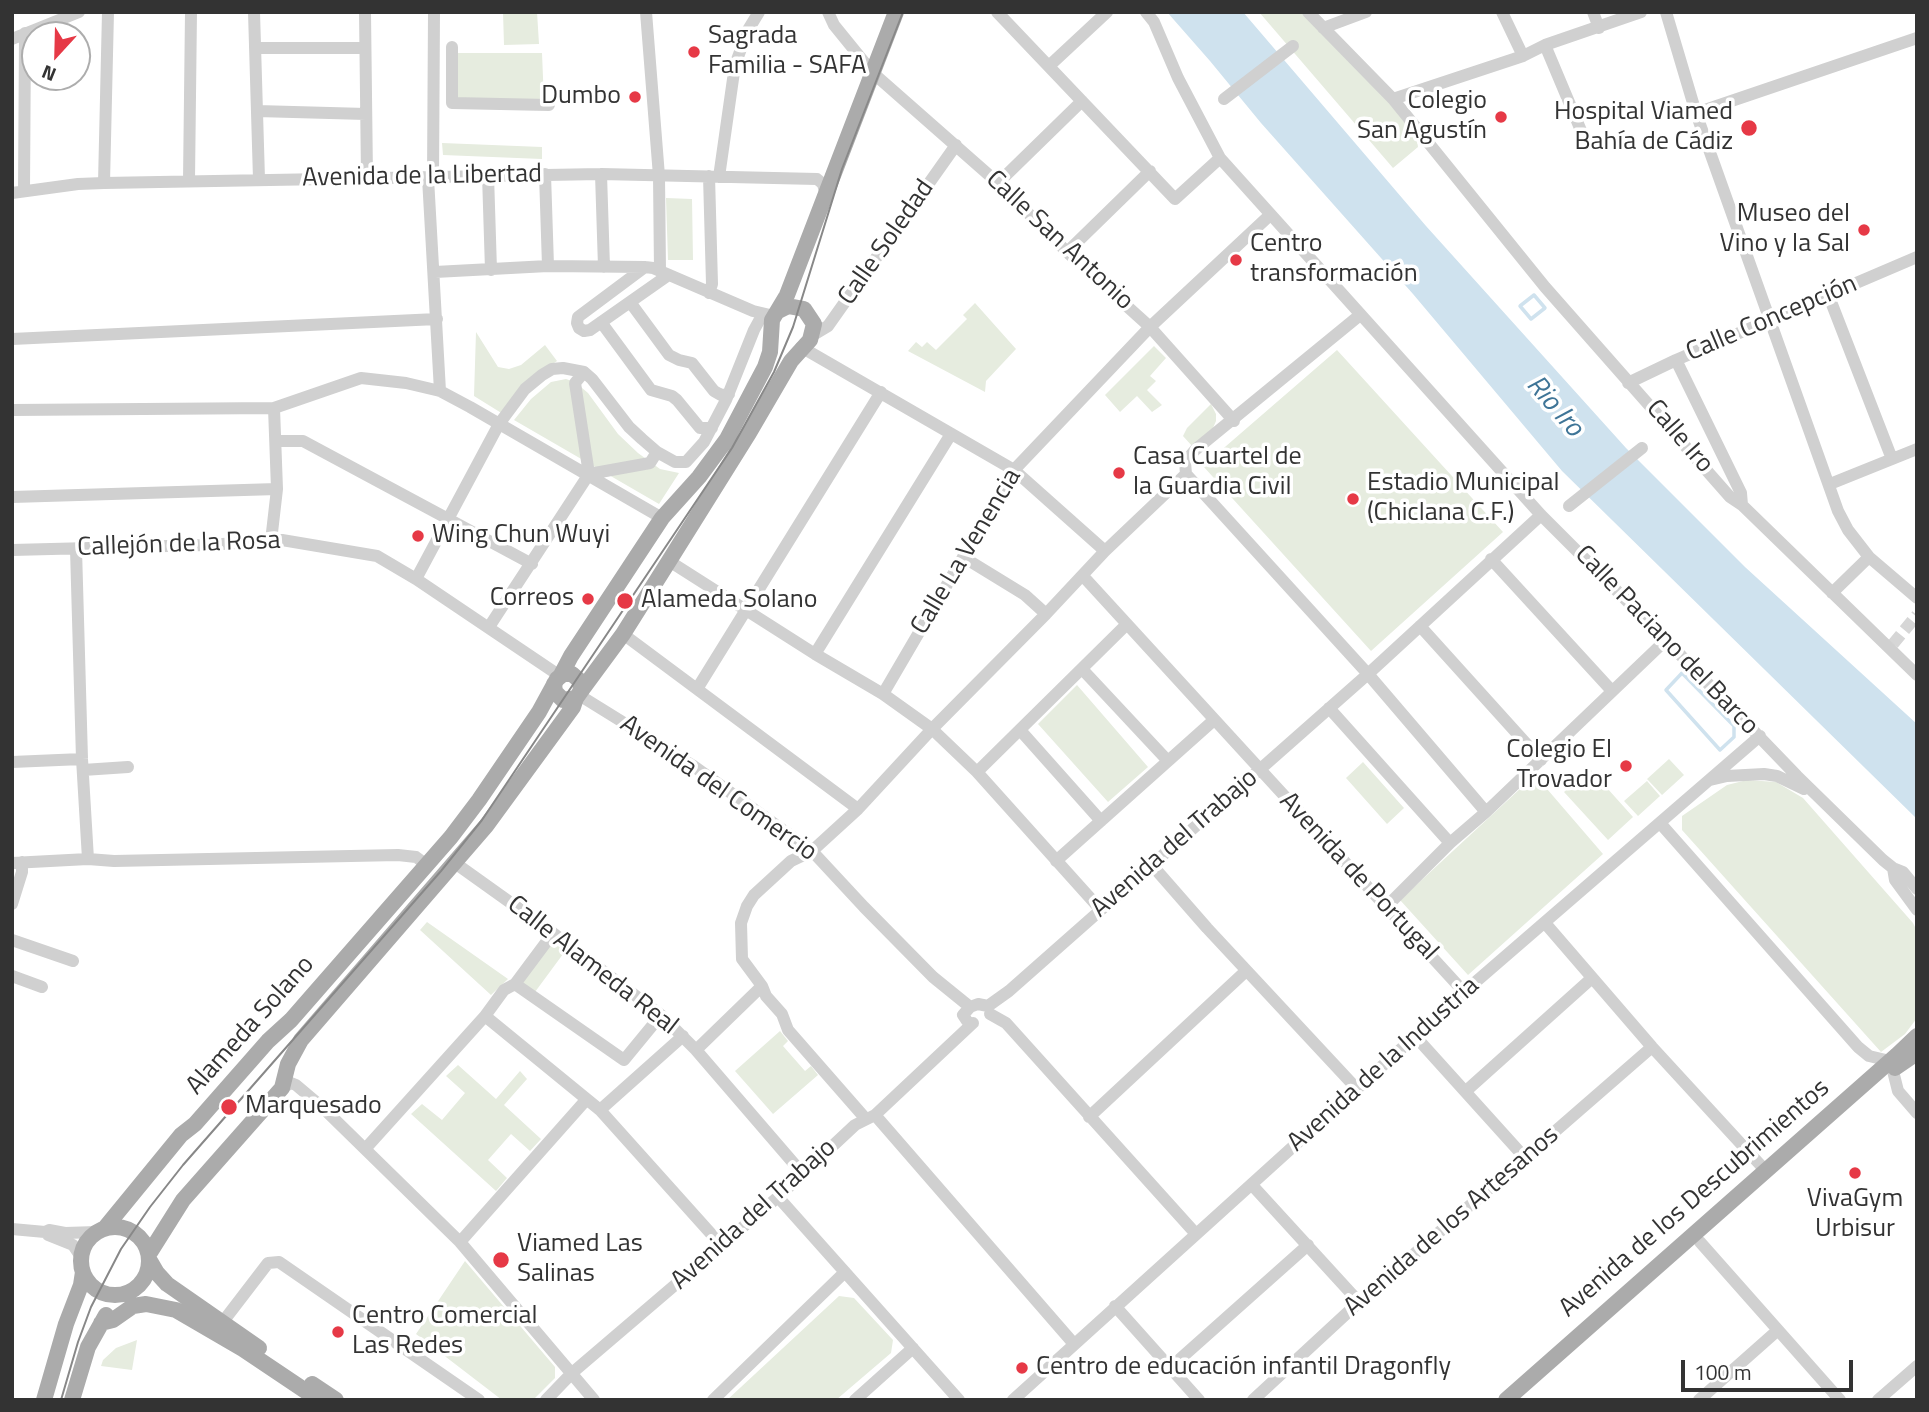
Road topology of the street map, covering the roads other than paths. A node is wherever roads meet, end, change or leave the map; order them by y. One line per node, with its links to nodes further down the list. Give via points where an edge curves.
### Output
1 (79, 12): 21 (street)
2 (108, 12): 55 (street)
3 (191, 12): 54 (street)
4 (254, 12): 29 (street)
5 (365, 12): 30 (street)
6 (434, 12): 53 (street)
7 (646, 12): 49 (street)
8 (759, 12): 50 (street, via 735,65)
9 (828, 12): 33 (street, Calle San Antonio)
10 (896, 12): 33 (main road, Alameda Solano)
11 (997, 12): 32 (street)
12 (1107, 12): 32 (street)
13 (1140, 12): 25 (street)
14 (1146, 12): 25 (street)
15 (1308, 12): 22 (street, Calle Iro)
16 (1366, 12): 22 (street)
17 (1502, 12): 31 (street)
18 (1593, 12): 23 (street)
19 (1641, 12): 23 (street)
20 (1666, 12): 40 (street)
21 (56, 21)
22 (1323, 28): 36 (street, Calle Iro)
23 (1599, 28): 26 (street)
24 (1917, 38): 40 (street)
25 (1163, 43): 44 (street, Calle Paciano del Barco)
26 (1545, 45): 31 (street); 42 (street)
27 (1293, 46): 35 (street)
28 (452, 47): 38 (street, via 452,103)
29 (255, 48): 30 (street); 39 (street)
30 (365, 48): 41 (street)
31 (1523, 55): 36 (street)
32 (1049, 66): 37 (street)
33 (873, 73): 43 (street, Calle San Antonio); 58 (main road, Alameda Solano)
34 (22, 91): 57 (street)
35 (1224, 99)
36 (1393, 99): 81 (street, Calle Iro)
37 (1082, 101): 45 (street); 56 (street)
38 (549, 105)
39 (257, 111): 41 (street); 52 (street)
40 (1696, 113): 74 (street)
41 (366, 114): 51 (street)
42 (1582, 133)
43 (956, 145): 56 (street, Calle San Antonio); 78 (street, Calle Soledad, via 828,326)
44 (1220, 158): 45 (street, via 1175,199); 59 (street, Calle Paciano del Barco)
45 (1150, 171): 60 (street)
46 (545, 174): 47 (street, Avenida de la Libertad); 48 (street, Avenida de la Libertad); 62 (street)
47 (601, 174): 49 (street, Avenida de la Libertad); 63 (street)
48 (488, 175): 53 (street, Avenida de la Libertad); 65 (street)
49 (660, 176): 50 (street, Avenida de la Libertad); 67 (street)
50 (714, 176): 58 (street, Avenida de la Libertad, via 817,179); 68 (street)
51 (367, 177): 52 (street, Avenida de la Libertad); 53 (street, Avenida de la Libertad)
52 (259, 178): 54 (street, Avenida de la Libertad)
53 (431, 178): 66 (street)
54 (189, 180): 55 (street, Avenida de la Libertad)
55 (104, 183): 57 (street, Avenida de la Libertad)
56 (998, 183): 60 (street, Calle San Antonio)
57 (18, 192)
58 (825, 192): 73 (main road, Alameda Solano, via 787,296)
59 (1270, 215): 71 (street, Calle Paciano del Barco); 76 (street, Calle La Venencia)
60 (1067, 252): 76 (street, Calle San Antonio)
61 (1917, 257): 69 (street, Calle Concepción)
62 (548, 266): 63 (street); 65 (street)
63 (604, 267): 64 (street)
64 (645, 267): 67 (street); 75 (street, via 578,317 577,323 587,331)
65 (491, 270): 66 (street)
66 (435, 272): 72 (street)
67 (664, 273): 68 (street); 70 (street)
68 (709, 293): 73 (street)
69 (1828, 294): 74 (street, Calle Concepción); 95 (street)
70 (631, 302): 75 (street); 84 (street, via 669,355 692,363 714,391)
71 (1360, 316): 87 (street); 106 (street, Calle Paciano del Barco)
72 (437, 318): 77 (street); 82 (street)
73 (773, 318): 78 (main road, via 775,341 784,348); 78 (main road, via 794,306 804,309 812,318); 84 (street, via 761,319 754,330); 107 (main road, Alameda Solano, via 768,359 727,439)
74 (1770, 321): 79 (street, Calle Concepción); 101 (street)
75 (601, 322): 89 (street, via 651,390 672,396 700,428)
76 (1150, 327): 87 (street, Calle San Antonio); 97 (street, Calle La Venencia)
77 (12, 339)
78 (807, 341): 83 (street); 116 (main road, Alameda Solano)
79 (1676, 360): 81 (street, Calle Concepción); 96 (street)
80 (584, 372): 88 (street, via 563,368 542,375 517,398); 94 (street); 98 (street, via 575,383)
81 (1629, 383): 100 (street, Calle Iro)
82 (440, 391): 85 (street, via 361,378); 88 (street)
83 (881, 392): 90 (street); 122 (street)
84 (729, 394): 89 (street)
85 (274, 408): 86 (street); 91 (street)
86 (12, 410)
87 (1234, 421): 99 (street, via 1195,450 1185,462)
88 (499, 424): 98 (street); 108 (street)
89 (712, 428): 94 (street, via 686,462 675,462)
90 (951, 433): 97 (street); 129 (street)
91 (277, 441): 102 (street); 108 (street, via 303,441)
92 (1642, 447): 105 (street)
93 (1917, 449): 95 (street)
94 (657, 452): 98 (street, via 650,463)
95 (1892, 459): 101 (street)
96 (1727, 464): 100 (street, via 1723,475); 104 (street)
97 (1014, 470): 112 (street); 113 (street, Calle La Venencia)
98 (589, 474): 107 (street); 117 (street)
99 (1186, 474): 112 (street); 131 (street)
100 (1711, 474): 104 (street, Calle Iro)
101 (1830, 484): 114 (street, via 1848,530)
102 (277, 489): 103 (street); 109 (street)
103 (12, 497)
104 (1742, 505): 120 (street, Calle Iro)
105 (1569, 506)
106 (1541, 514): 115 (street, Avenida del Trabajo); 128 (street, Calle Paciano del Barco)
107 (662, 518): 133 (main road, Alameda Solano)
108 (447, 519): 117 (street); 119 (street)
109 (271, 541): 110 (street, Callejón de la Rosa); 119 (street, Callejón de la Rosa, via 377,556)
110 (76, 549): 111 (street, Callejón de la Rosa); 146 (street)
111 (12, 550)
112 (1105, 551): 118 (street)
113 (963, 557): 123 (street, via 1025,595); 136 (street, Calle La Venencia)
114 (1869, 557): 120 (street); 121 (street)
115 (1492, 559): 125 (street, Avenida del Trabajo); 135 (street)
116 (669, 561): 122 (street); 127 (main road, Alameda Solano)
117 (531, 564): 126 (street)
118 (1083, 576): 123 (street); 124 (street, Avenida de Portugal)
119 (416, 579): 126 (street, Callejón de la Rosa)
120 (1832, 593): 132 (street, Calle Iro)
121 (1917, 598)
122 (747, 611): 129 (street); 134 (street)
123 (1046, 614): 140 (street)
124 (1127, 624): 130 (street); 139 (street, Avenida de Portugal)
125 (1420, 626): 131 (street, Avenida del Trabajo); 143 (street)
126 (489, 627): 133 (street, Callejón de la Rosa)
127 (623, 634): 134 (street); 137 (main road, Alameda Solano)
128 (1667, 640): 135 (street); 142 (street, Calle Paciano del Barco)
129 (815, 654): 136 (street)
130 (1082, 669): 141 (street); 144 (street)
131 (1368, 674): 138 (street, Avenida del Trabajo); 153 (street)
132 (1917, 675)
133 (558, 678): 137 (main road, via 572,674 578,678); 137 (main road, via 555,692 559,698 567,701); 163 (main road, Alameda Solano, via 479,800)
134 (697, 689): 152 (street)
135 (1612, 691): 143 (street)
136 (883, 694): 140 (street)
137 (579, 695): 157 (street, Avenida del Comercio, via 692,765); 161 (main road, Alameda Solano, via 486,827)
138 (1329, 708): 148 (street, Avenida del Trabajo); 156 (street)
139 (1214, 720): 144 (street); 148 (street, Avenida de Portugal)
140 (932, 729): 149 (street); 152 (street)
141 (1020, 730): 149 (street); 154 (street)
142 (1760, 736): 150 (street, Avenida de la Industria); 151 (street, Calle Paciano del Barco)
143 (1541, 760): 153 (street)
144 (1168, 761): 154 (street)
145 (12, 762): 146 (street)
146 (83, 765): 147 (street); 158 (street)
147 (128, 767)
148 (1259, 769): 162 (street, Avenida del Trabajo); 167 (street, Avenida de Portugal)
149 (977, 772): 159 (street)
150 (1707, 781): 151 (street, via 1764,774 1796,783); 155 (street, Avenida de la Industria)
151 (1818, 797): 164 (street, Calle Paciano del Barco)
152 (858, 809): 157 (street)
153 (1486, 812): 156 (street)
154 (1101, 821): 159 (street)
155 (1660, 823): 170 (street, Avenida de la Industria); 192 (street, via 1858,1047)
156 (1450, 843): 167 (street)
157 (813, 851): 178 (street, via 791,861 747,906 741,923 741,959); 181 (street, Avenida del Comercio, via 933,977)
158 (88, 859): 160 (street); 163 (street, via 398,855 416,857)
159 (1056, 861): 168 (street)
160 (17, 862): 166 (street, via 22,872)
161 (455, 863): 171 (street, Calle Alameda Real); 193 (main road, Alameda Solano, via 301,1040)
162 (1151, 864): 168 (street, Avenida del Trabajo); 174 (street)
163 (427, 865): 208 (main road, Alameda Solano, via 291,1020 181,1135)
164 (1893, 868): 165 (street, Calle Paciano del Barco); 169 (street, Calle Paciano del Barco, via 1895,880)
165 (1917, 888)
166 (12, 904)
167 (1385, 908): 180 (street, Avenida de Portugal)
168 (1100, 909): 182 (street, Avenida del Trabajo)
169 (1917, 910)
170 (1545, 923): 176 (street); 180 (street, Avenida de la Industria)
171 (553, 933): 177 (street); 183 (street, Calle Alameda Real)
172 (12, 940): 173 (street)
173 (73, 961)
174 (1247, 971): 194 (street); 200 (street)
175 (12, 976): 179 (street)
176 (1592, 978): 189 (street); 195 (street)
177 (516, 984): 183 (street, via 624,1060); 184 (street, via 504,990)
178 (762, 986): 190 (street); 199 (street, via 788,1030)
179 (42, 987)
180 (1464, 992): 186 (street, Avenida de la Industria)
181 (970, 1007): 182 (street, via 978,1004); 185 (street, via 963,1015)
182 (989, 1010): 185 (street, Avenida del Trabajo, via 982,1022); 200 (street, via 1006,1023)
183 (660, 1015): 187 (street, Calle Alameda Real)
184 (485, 1016): 196 (street); 201 (street)
185 (968, 1026): 199 (street, Avenida del Trabajo)
186 (1415, 1035): 194 (street, Avenida de la Industria); 195 (street)
187 (683, 1036): 190 (street, Calle Alameda Real); 197 (street)
188 (1917, 1036): 192 (main road, Avenida de los Descubrimientos)
189 (1652, 1047): 202 (street, Avenida de los Artesanos); 203 (street)
190 (696, 1050): 204 (street, Calle Alameda Real)
191 (1917, 1053): 192 (main road, Avenida de los Descubrimientos)
192 (1891, 1066): 198 (street, via 1898,1091); 203 (main road, Avenida de los Descubrimientos); 212 (main road, Avenida de los Descubrimientos)
193 (282, 1088): 201 (street, via 296,1085); 215 (main road, Alameda Solano, via 183,1200)
194 (1357, 1089): 205 (street, Avenida de la Industria)
195 (1466, 1091): 202 (street)
196 (586, 1100): 197 (street); 211 (street)
197 (600, 1110): 214 (street)
198 (1917, 1113)
199 (870, 1116): 204 (street, Avenida del Trabajo); 224 (street)
200 (1089, 1117): 210 (street)
201 (366, 1148): 211 (street)
202 (1526, 1158): 219 (street, Avenida de los Artesanos)
203 (1765, 1170): 243 (main road, Avenida de los Descubrimientos)
204 (802, 1173): 206 (street, Avenida del Trabajo)
205 (1252, 1185): 210 (street, Avenida de la Industria); 213 (street)
206 (778, 1197): 214 (street, Avenida del Trabajo); 217 (street)
207 (12, 1229): 209 (street)
208 (101, 1230): 209 (street); 215 (main road, via 119,1227 133,1232 143,1241); 216 (main road, via 86,1242)
209 (45, 1232): 216 (street, via 73,1245)
210 (1196, 1234): 220 (street, Avenida de la Industria)
211 (460, 1242): 229 (street)
212 (1700, 1242): 223 (street); 244 (main road, Avenida de los Descubrimientos)
213 (1308, 1245): 219 (street); 228 (street)
214 (722, 1246): 229 (street, Avenida del Trabajo)
215 (149, 1257): 218 (main road, via 144,1281); 222 (main road, via 167,1284)
216 (82, 1264): 218 (main road, via 88,1283 99,1291 113,1296); 230 (main road, via 81,1285)
217 (845, 1272): 225 (street); 237 (street)
218 (130, 1292): 221 (main road); 226 (main road, via 148,1292 183,1307)
219 (1359, 1302): 242 (street, Avenida de los Artesanos)
220 (1115, 1306): 224 (street, Avenida de la Industria); 228 (street)
221 (101, 1322): 226 (main road, via 113,1320 133,1306 161,1306 183,1313); 231 (main road, via 80,1364)
222 (222, 1323): 233 (main road); 234 (street, via 268,1263 279,1262)
223 (1778, 1330): 245 (street); 246 (street)
224 (1074, 1344): 240 (street, Avenida de la Industria)
225 (913, 1348): 238 (street); 239 (street)
226 (243, 1349): 232 (main road)
227 (1917, 1366): 247 (street)
228 (1171, 1367): 241 (street)
229 (572, 1373): 235 (street, Avenida del Trabajo); 236 (street)
230 (44, 1400)
231 (72, 1400)
232 (319, 1400)
233 (337, 1400)
234 (479, 1400)
235 (546, 1400)
236 (594, 1400)
237 (713, 1400)
238 (855, 1400)
239 (959, 1400)
240 (1013, 1400)
241 (1199, 1400)
242 (1253, 1400)
243 (1506, 1400)
244 (1522, 1400)
245 (1699, 1400)
246 (1840, 1400)
247 (1878, 1400)

